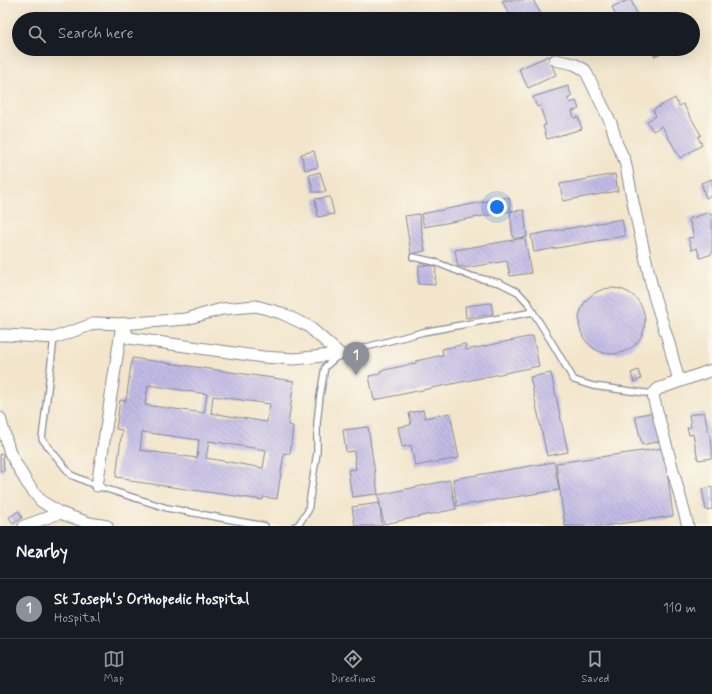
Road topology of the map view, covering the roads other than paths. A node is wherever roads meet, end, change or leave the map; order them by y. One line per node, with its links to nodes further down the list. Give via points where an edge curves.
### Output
1 (555, 60): 9 (street, via 574,64 585,70 611,123 625,161 654,296)
2 (413, 257): 3 (lane, via 500,283 518,292)
3 (533, 312): 7 (lane, via 423,332); 10 (lane, via 574,380 593,386)
4 (122, 324): 6 (street, via 96,323); 7 (street, via 129,338 263,357 295,359); 7 (street, via 186,319 222,309 256,306 281,313 308,326); 12 (street)
5 (0, 335): 6 (street)
6 (54, 338): 12 (lane, via 42,440 71,475)
7 (340, 354): 17 (lane, via 325,367 317,423 317,452 308,511)
8 (712, 370): 9 (street)
9 (679, 381): 10 (street, via 658,389)
10 (653, 394): 18 (street)
11 (0, 418): 13 (street, via 10,453 27,483 41,501)
12 (97, 486): 16 (lane, via 167,508)
13 (60, 513): 14 (street); 15 (street)
14 (24, 526)
15 (107, 526)
16 (265, 526)
17 (295, 526)
18 (688, 526)

